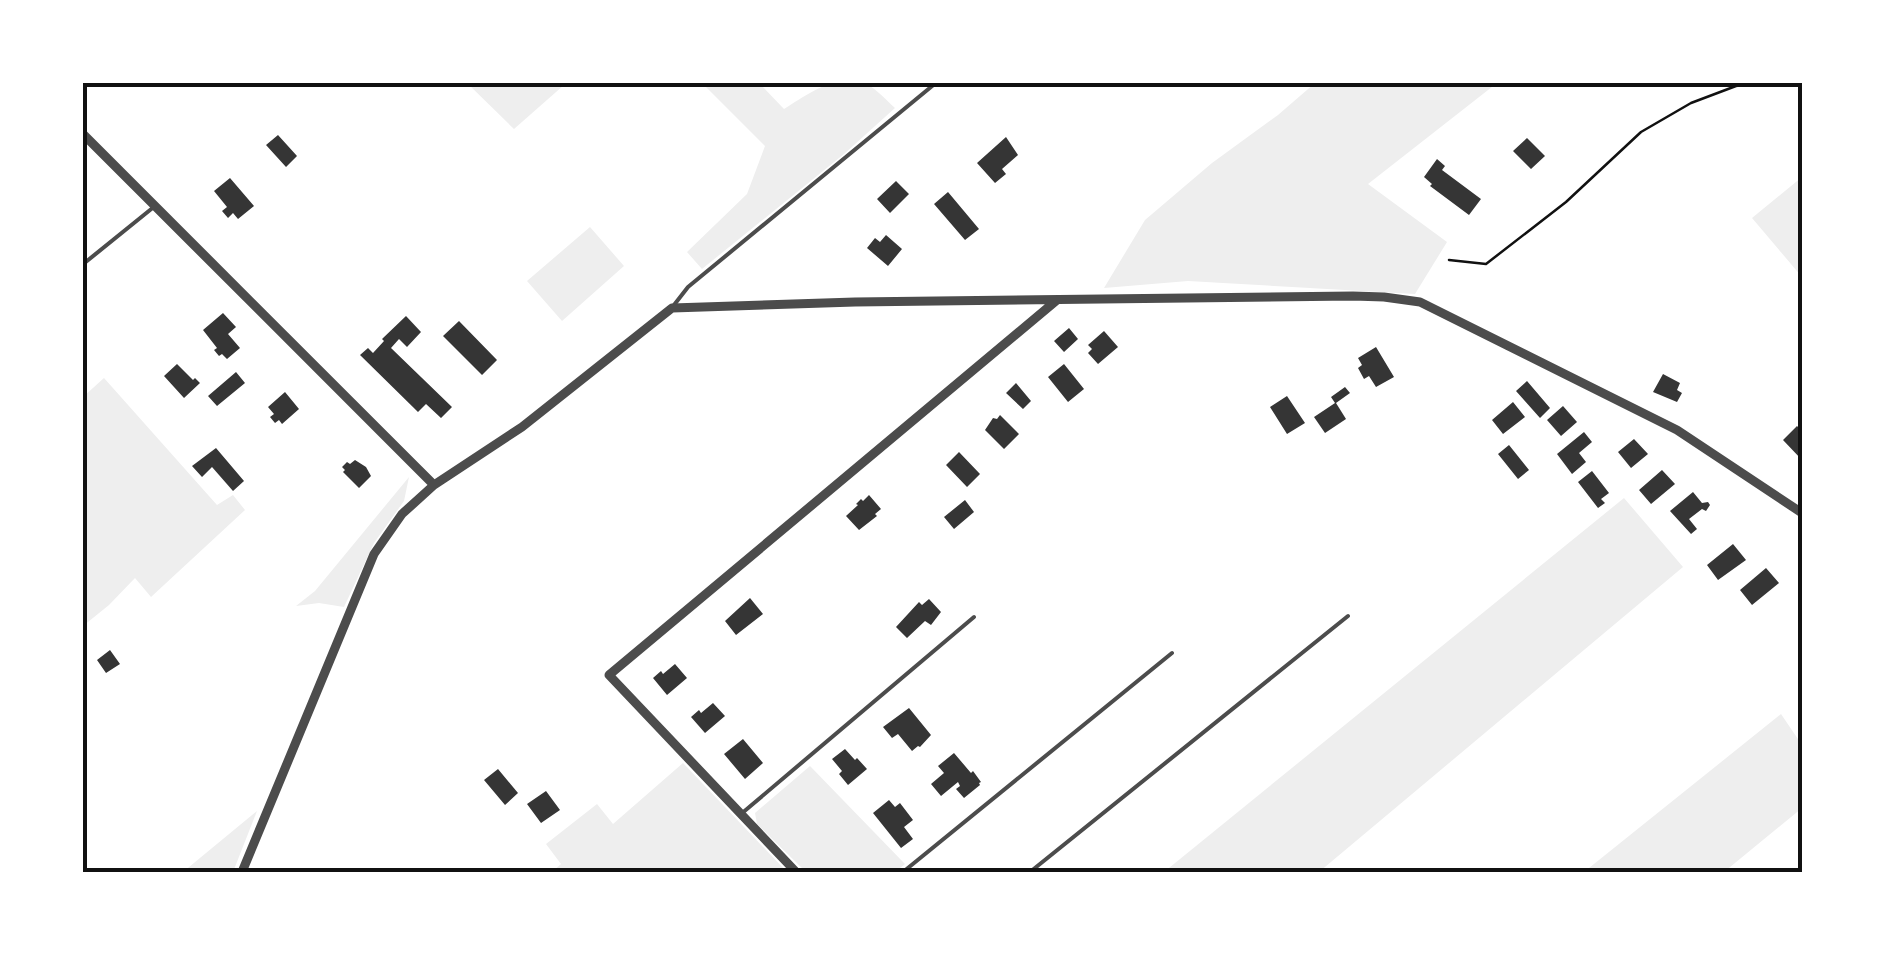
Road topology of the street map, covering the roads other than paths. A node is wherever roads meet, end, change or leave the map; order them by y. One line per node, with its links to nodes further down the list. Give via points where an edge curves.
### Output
1 (937, 82): 6 (lane, via 688,287)
2 (82, 133): 3 (street)
3 (155, 206): 4 (lane); 7 (street)
4 (82, 264)
5 (1057, 300): 6 (street); 8 (street, via 1354,296 1420,302 1677,430); 12 (street, via 609,675)
6 (672, 308): 7 (street, via 522,428)
7 (434, 485): 13 (street, via 402,514 374,554)
8 (1802, 513)
9 (1348, 616): 16 (lane)
10 (974, 617): 12 (lane)
11 (1172, 652): 15 (lane)
12 (741, 814): 14 (street)
13 (242, 872)
14 (796, 872)
15 (902, 872)
16 (1030, 872)

